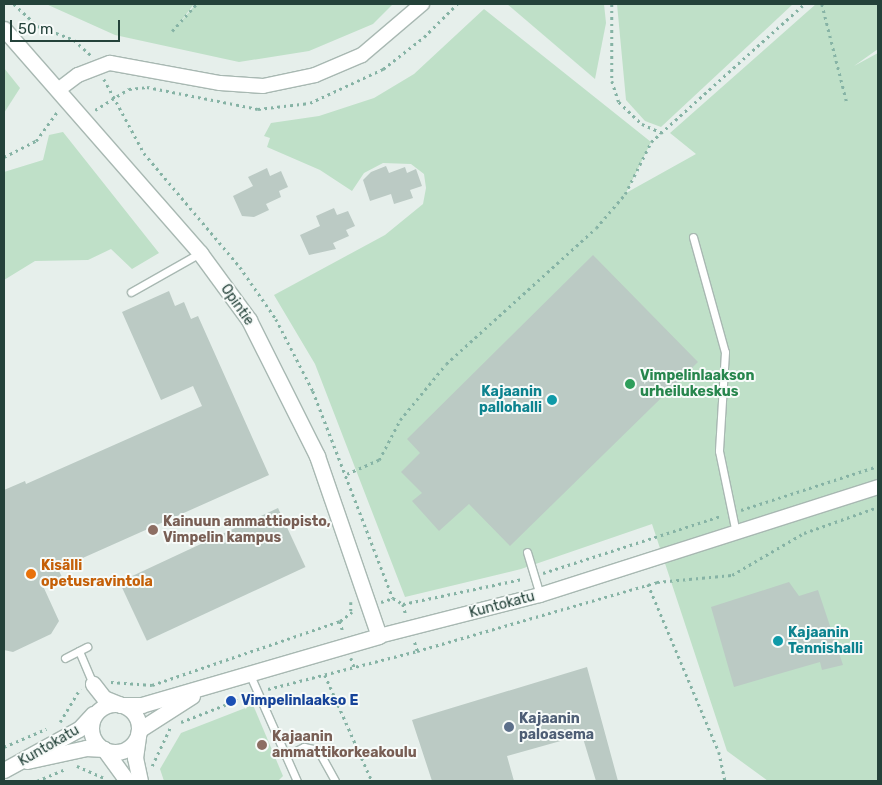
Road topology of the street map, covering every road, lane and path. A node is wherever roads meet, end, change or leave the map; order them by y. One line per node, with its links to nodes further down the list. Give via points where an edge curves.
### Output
1 (196, 4): 7 (path)
2 (422, 4): 8 (street, via 362,55 315,75 263,86 220,84 110,63 78,75)
3 (612, 4): 12 (path, via 612,81 619,102 642,124)
4 (804, 4): 12 (path)
5 (822, 4): 9 (path)
6 (4, 29): 8 (street, Opintie)
7 (172, 31)
8 (55, 96): 10 (path); 15 (street, Opintie)
9 (847, 103)
10 (58, 110): 11 (path); 13 (path, via 36,141)
11 (64, 117)
12 (662, 133): 18 (path, via 651,142 625,194 596,228 446,364 400,420 379,460)
13 (4, 157)
14 (693, 237): 21 (lane, via 726,352 719,451)
15 (200, 253): 16 (lane); 30 (street, Opintie, via 249,320 285,384 317,456)
16 (131, 292)
17 (878, 466): 21 (path)
18 (347, 474)
19 (878, 487): 22 (street, Kuntokatu)
20 (878, 507): 25 (path, via 804,533 732,575)
21 (730, 514): 22 (lane); 24 (path)
22 (736, 534): 27 (street, Kuntokatu)
23 (527, 552): 24 (lane)
24 (534, 576): 27 (lane); 29 (path)
25 (648, 584): 35 (path); 57 (path, via 719,752)
26 (350, 593): 31 (path)
27 (540, 595): 32 (street, Kuntokatu)
28 (393, 598): 30 (path)
29 (403, 604)
30 (370, 606): 31 (path); 32 (street, Opintie)
31 (351, 613): 40 (path, via 340,621 152,685 102,680)
32 (379, 636): 38 (street, Kuntokatu)
33 (87, 647): 34 (lane)
34 (79, 651): 36 (lane); 40 (lane)
35 (417, 651)
36 (64, 658)
37 (389, 658): 39 (path)
38 (250, 675): 41 (street, Kuntokatu); 42 (lane)
39 (325, 675): 42 (path); 56 (path)
40 (93, 684): 43 (street, via 104,698); 44 (street); 46 (path, via 78,689 59,723)
41 (202, 690): 43 (street, Kuntokatu, via 142,705); 45 (street)
42 (258, 692): 48 (lane); 51 (path, via 171,726 150,769)
43 (121, 705): 44 (street, via 101,708); 45 (street, via 136,717)
44 (93, 719): 47 (street, via 92,732); 49 (street, Kuntokatu)
45 (138, 730): 47 (street, via 126,749); 51 (street)
46 (4, 747)
47 (104, 749): 49 (street, via 86,748); 51 (street)
48 (286, 756): 54 (lane); 55 (lane, via 304,747 318,750)
49 (26, 762): 50 (street, Kuntokatu)
50 (4, 770)
51 (135, 779)
52 (37, 781): 53 (path, via 75,764)
53 (111, 781)
54 (296, 781)
55 (335, 781)
56 (372, 781)
57 (725, 781)

